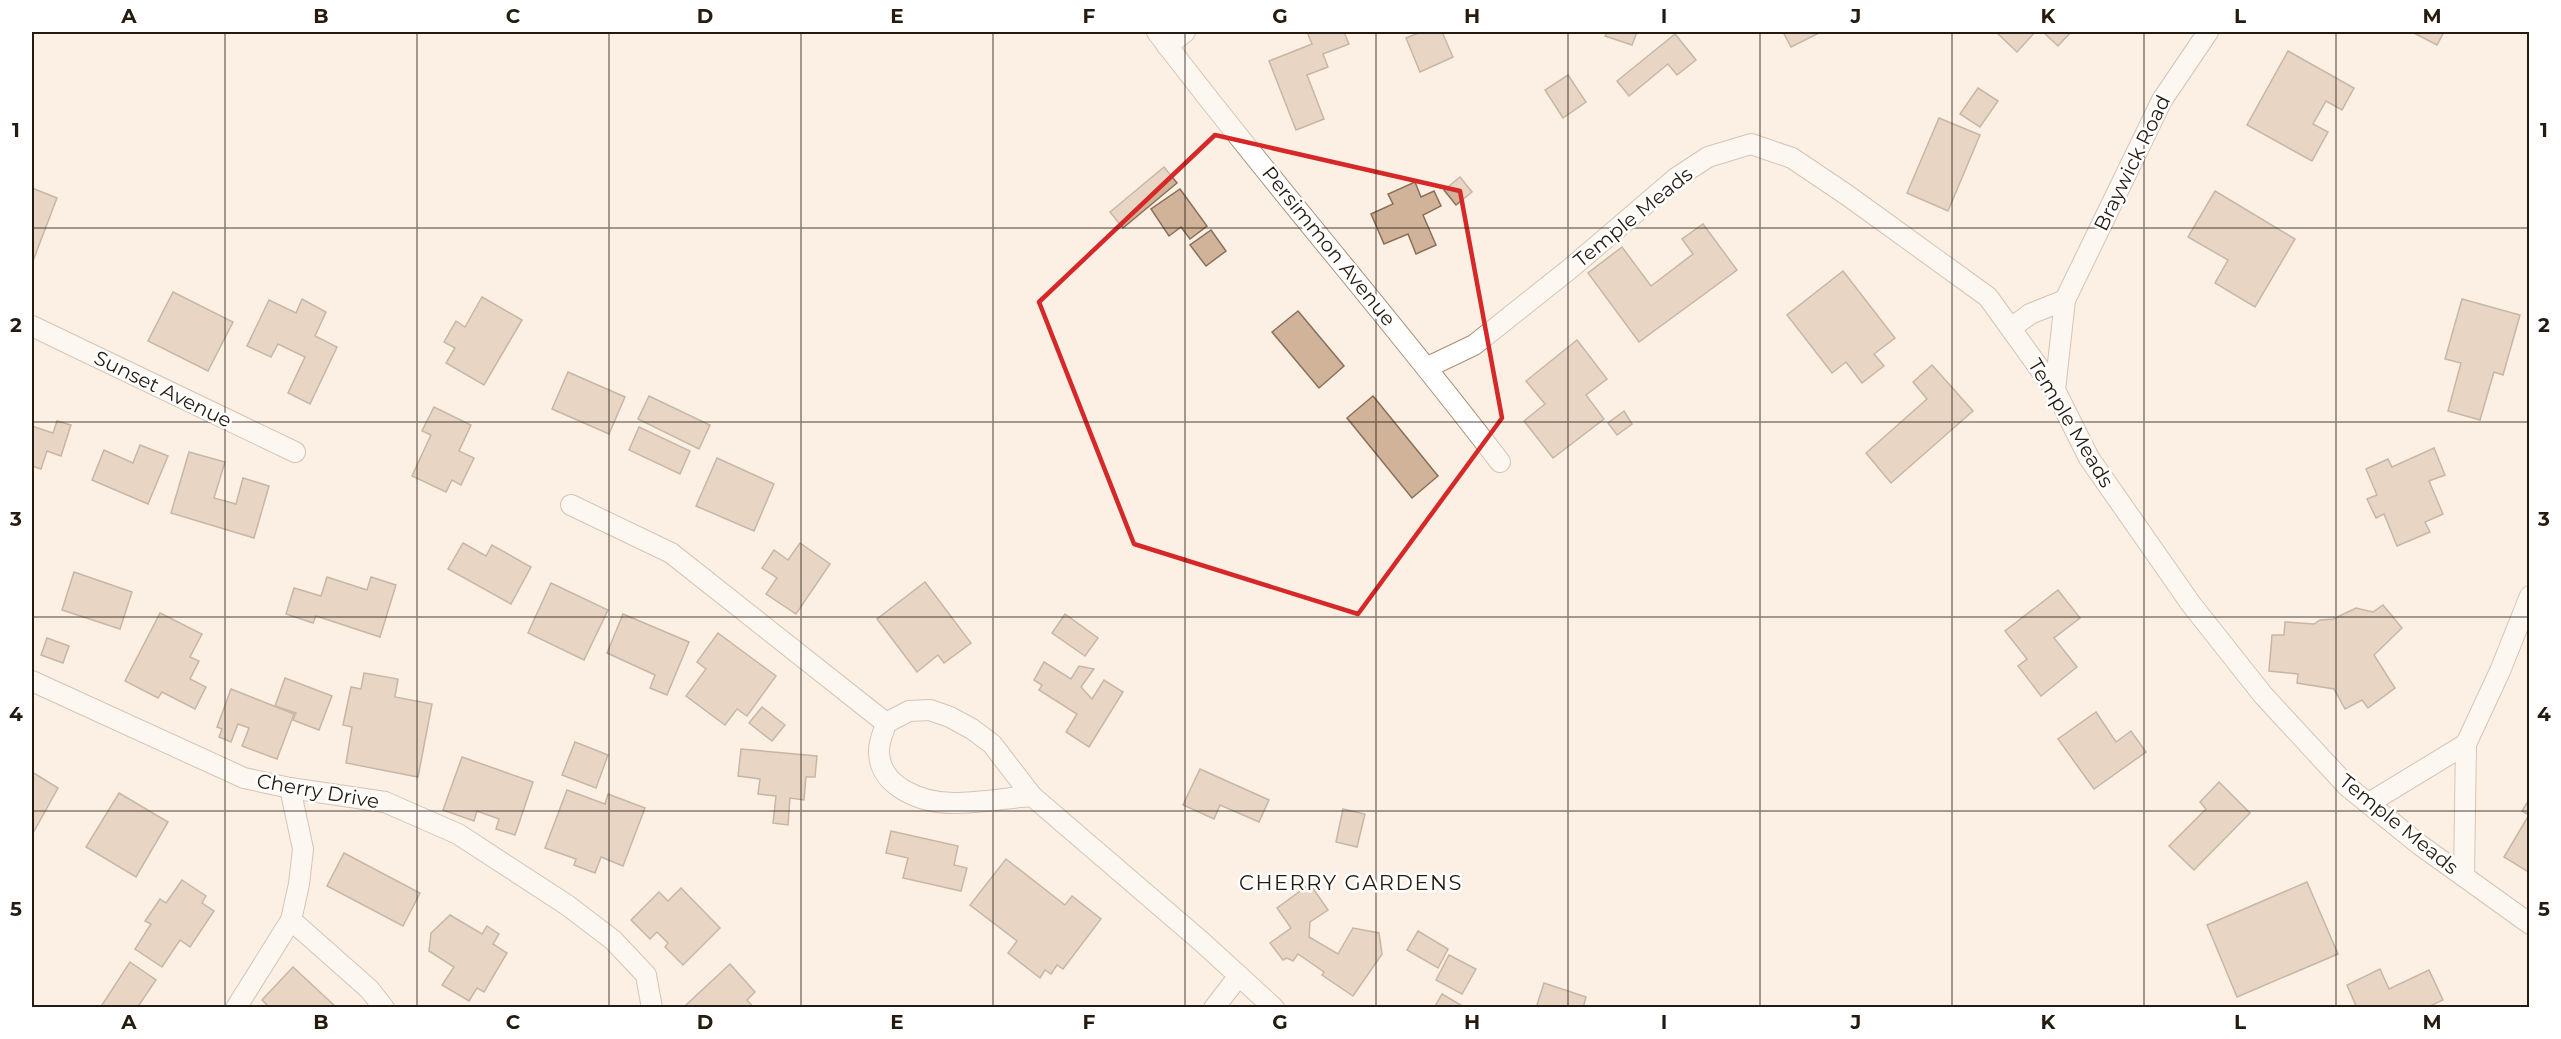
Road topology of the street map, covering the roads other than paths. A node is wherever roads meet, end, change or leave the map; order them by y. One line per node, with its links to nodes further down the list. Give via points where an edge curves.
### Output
1 (1185, 32): 3 (street)
2 (2208, 32): 4 (street, Braywick Road, via 2162,100)
3 (1162, 39): 7 (street, Persimmon Avenue)
4 (2065, 300): 6 (street, via 2030,314); 8 (street, Braywick Road)
5 (32, 326): 9 (street, Sunset Avenue)
6 (2011, 328): 7 (street, Temple Meads, via 1988,297 1847,195 1792,158 1751,144 1708,157 1676,178 1474,345); 8 (street, Temple Meads)
7 (1428, 367): 10 (street, Persimmon Avenue)
8 (2055, 390): 18 (street, Temple Meads, via 2089,458 2190,604 2263,695 2349,787)
9 (295, 452)
10 (1500, 462)
11 (571, 505): 14 (street, via 670,553)
12 (2529, 596): 15 (street)
13 (32, 681): 16 (street, Cherry Drive, via 244,778)
14 (886, 723): 17 (street, via 909,711 930,710 950,717 992,744); 17 (street, via 879,750 884,771 898,788 952,803)
15 (2466, 744): 18 (street); 19 (street)
16 (290, 788): 20 (street, via 303,849); 25 (street, Cherry Drive, via 385,802 458,834 613,940 646,975)
17 (1032, 796): 22 (street)
18 (2369, 803): 19 (street, Temple Meads)
19 (2464, 876): 21 (street, Temple Meads)
20 (291, 920): 23 (street); 24 (street, via 369,989)
21 (2529, 924)
22 (1238, 976): 26 (street); 27 (street)
23 (236, 1008)
24 (384, 1008)
25 (652, 1008)
26 (1214, 1008)
27 (1274, 1008)

